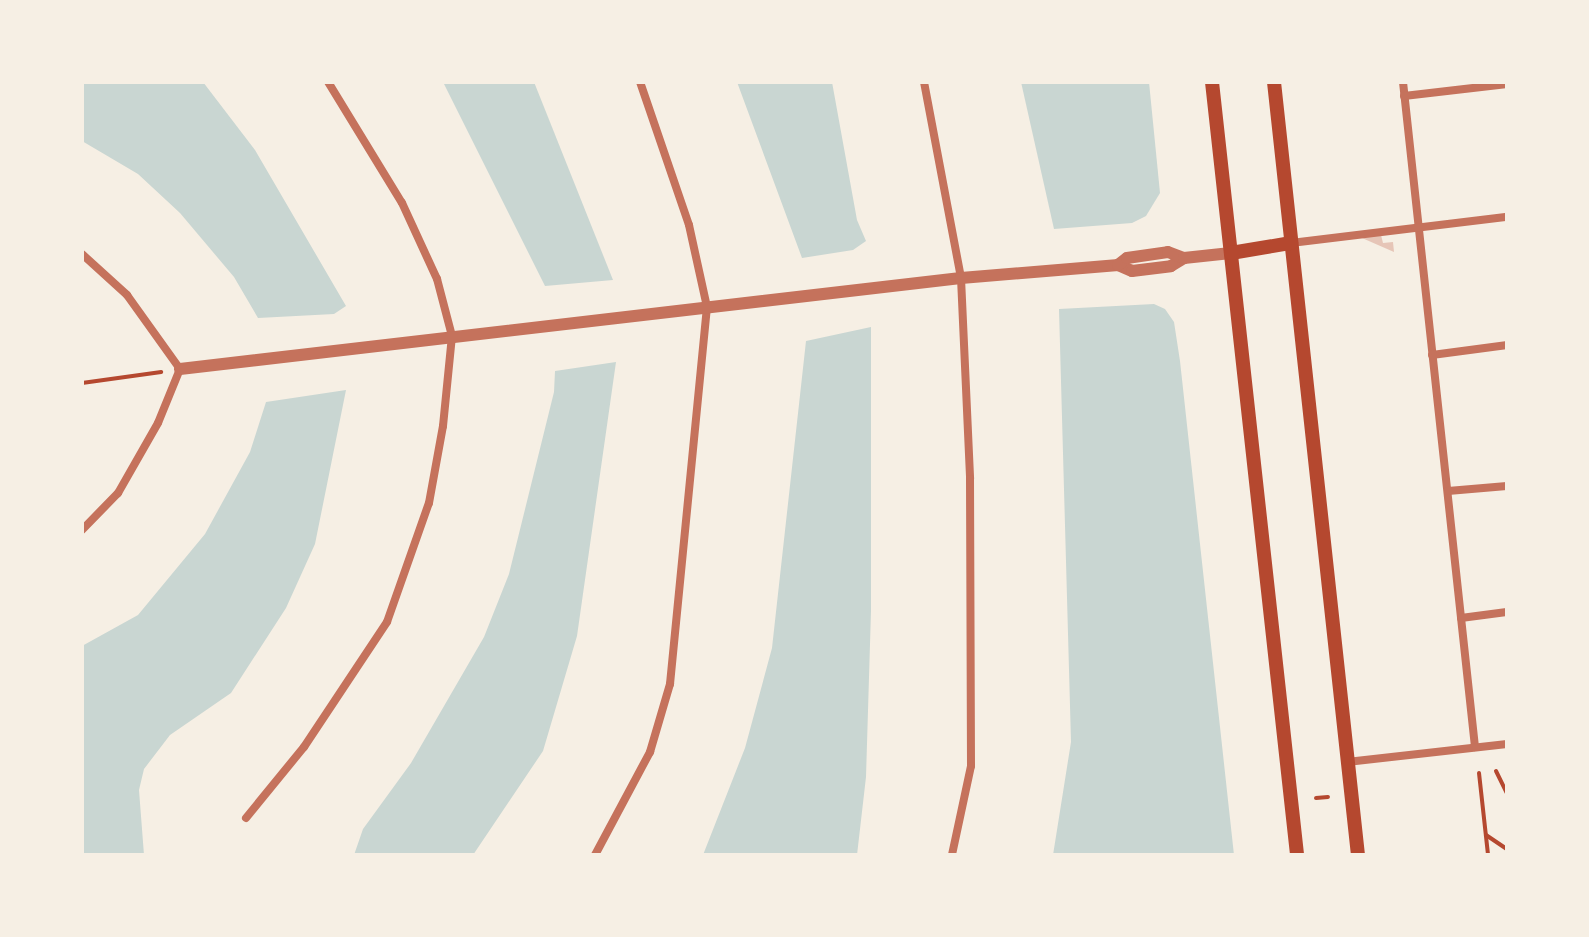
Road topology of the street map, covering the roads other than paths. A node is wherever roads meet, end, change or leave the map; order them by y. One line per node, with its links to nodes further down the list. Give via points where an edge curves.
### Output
1 (328, 82): 16 (street, via 402,203 437,279)
2 (640, 82): 15 (street, via 689,225)
3 (924, 82): 14 (street)
4 (1212, 82): 12 (main road)
5 (1274, 82): 11 (main road)
6 (1403, 82): 8 (street)
7 (1507, 84): 8 (street)
8 (1404, 96): 10 (street)
9 (1507, 217): 10 (street)
10 (1418, 228): 11 (street); 18 (street)
11 (1291, 243): 12 (main road); 27 (main road)
12 (1231, 253): 14 (street, via 1132,271 1118,265); 31 (main road)
13 (82, 254): 19 (street, via 127,295)
14 (961, 278): 15 (street); 30 (street, via 970,479 971,766)
15 (707, 307): 16 (street); 29 (street, via 670,684 650,752)
16 (452, 336): 19 (street); 28 (street, via 429,503 387,622 304,747)
17 (1507, 345): 18 (street)
18 (1432, 355): 21 (street)
19 (180, 369): 22 (street, via 158,423 118,493)
20 (1507, 486): 21 (street)
21 (1448, 491): 24 (street)
22 (82, 530)
23 (1507, 612): 24 (street)
24 (1461, 618): 26 (street)
25 (1507, 744): 26 (street)
26 (1475, 747): 27 (street)
27 (1347, 762): 32 (main road)
28 (246, 818)
29 (595, 855)
30 (952, 855)
31 (1297, 855)
32 (1358, 855)

